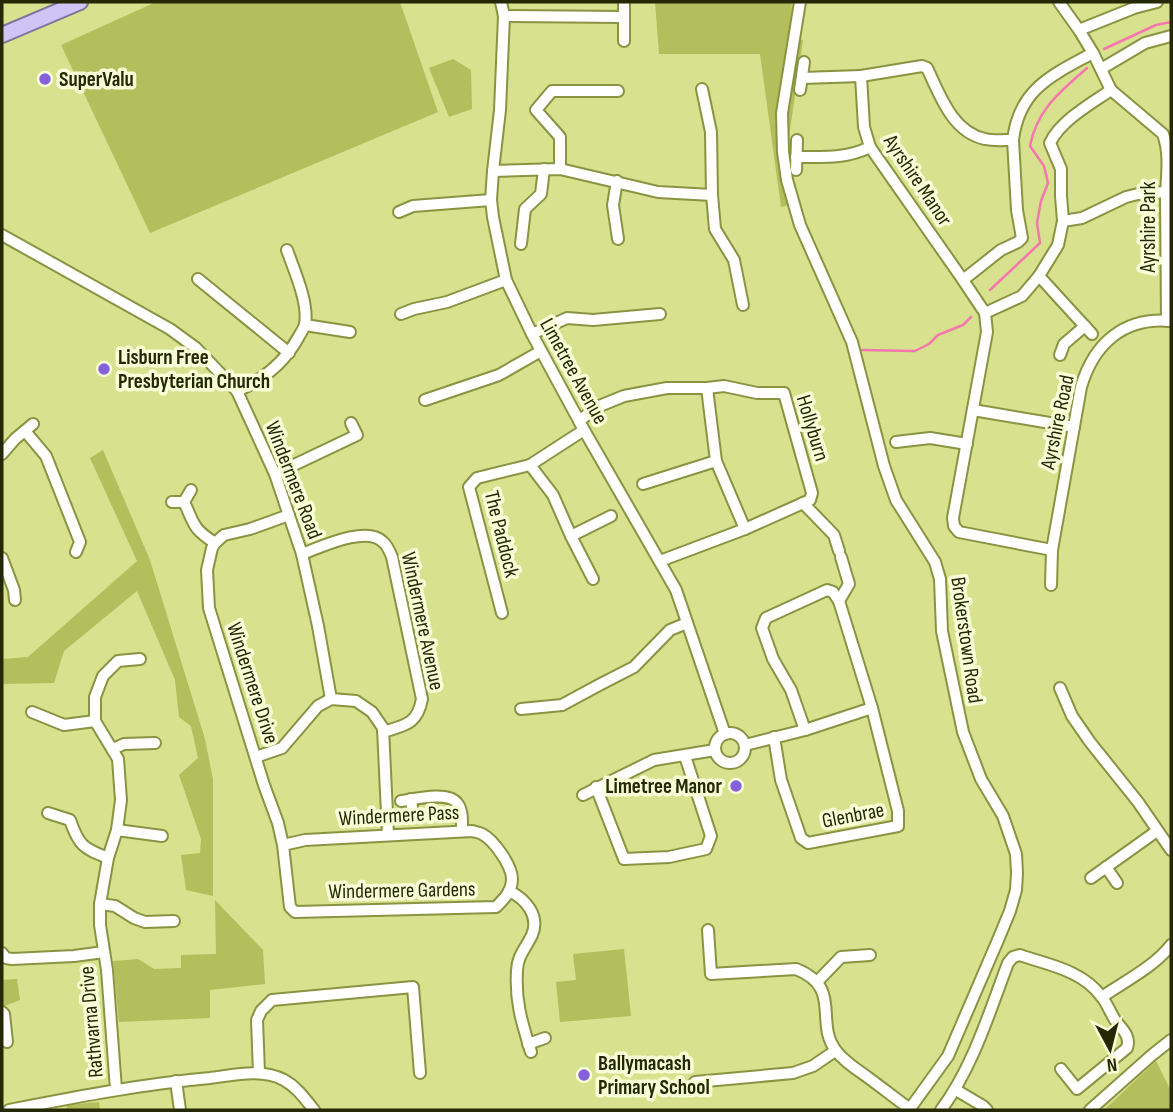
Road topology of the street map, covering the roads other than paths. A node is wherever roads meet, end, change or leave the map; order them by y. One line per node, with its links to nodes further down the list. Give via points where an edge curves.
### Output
1 (80, 2): 10 (main road)
2 (501, 2): 7 (street, Limetree Avenue)
3 (624, 2): 8 (street)
4 (800, 2): 145 (street, Brokerstown Road, via 782,113 787,180 800,225 852,342 896,500 935,562 942,631 962,732 1016,854 1016,890 998,940 948,1056)
5 (1059, 2): 9 (street)
6 (1157, 2): 9 (street)
7 (504, 16): 8 (street); 28 (street, Limetree Avenue)
8 (624, 16): 12 (street)
9 (1079, 30): 13 (street)
10 (2, 35)
11 (1171, 36): 15 (street, via 1145,43)
12 (624, 41)
13 (1093, 53): 15 (street); 22 (street, via 1049,76 1021,108)
14 (804, 62): 16 (street, via 801,84)
15 (1101, 69): 18 (street)
16 (861, 76): 22 (street, via 927,68 956,123 985,139); 23 (street, Ayrshire Manor)
17 (702, 89): 31 (street, via 711,132)
18 (1111, 90): 20 (street, Ayrshire Park); 35 (street, via 1083,108 1050,143 1061,169)
19 (618, 91): 26 (street, via 552,91 536,110 560,137)
20 (1167, 132): 30 (street, Ayrshire Park)
21 (797, 140): 24 (street)
22 (1013, 140): 43 (street, via 1022,238)
23 (870, 147): 24 (street, via 856,154); 43 (street, Ayrshire Manor)
24 (796, 157): 27 (street)
25 (544, 169): 26 (street); 28 (street); 38 (street, via 541,194 525,209)
26 (560, 169): 29 (street)
27 (796, 170)
28 (493, 171): 32 (street, Limetree Avenue)
29 (617, 181): 31 (street, via 659,192); 37 (street, via 613,205)
30 (1166, 192): 34 (street, Ayrshire Park); 35 (street, via 1125,197 1082,218)
31 (712, 195): 44 (street, via 715,229 734,260)
32 (491, 200): 33 (street, via 413,206); 42 (street, Limetree Avenue)
33 (399, 212)
34 (1169, 215): 48 (street, Ayrshire Park)
35 (1063, 221): 40 (street, via 1058,245)
36 (2, 235): 56 (street, Windermere Road, via 170,329 196,348)
37 (618, 239)
38 (521, 244)
39 (287, 250): 49 (street, via 303,296)
40 (1039, 276): 45 (street, via 1023,296); 54 (street, via 1088,330 1064,344)
41 (198, 279): 53 (street)
42 (506, 279): 46 (street); 51 (street, Limetree Avenue)
43 (963, 280): 45 (street, Ayrshire Manor)
44 (743, 305)
45 (985, 313): 58 (street, via 987,332)
46 (401, 314)
47 (660, 314): 51 (street, via 567,318)
48 (1169, 321): 61 (street, Ayrshire Road, via 1129,327 1101,346 1086,370)
49 (305, 325): 50 (street); 53 (street)
50 (350, 332)
51 (532, 334): 52 (street, Limetree Avenue)
52 (541, 351): 57 (street, via 499,375); 60 (street, Limetree Avenue)
53 (289, 353): 56 (street, via 270,372)
54 (1060, 355)
55 (707, 388): 60 (street, Hollyburn, via 667,388 624,397 597,407); 65 (street); 72 (street, Hollyburn, via 784,393 812,493)
56 (237, 391): 67 (street, Windermere Road)
57 (425, 400)
58 (973, 410): 61 (street); 63 (street)
59 (351, 424): 67 (street, via 357,435)
60 (582, 426): 66 (street, The Paddock); 82 (street, Limetree Avenue)
61 (1074, 427): 79 (street, Ayrshire Road)
62 (896, 442): 63 (street, via 930,438)
63 (967, 444): 79 (street, via 954,526 959,532)
64 (2, 454): 78 (street, via 29,427 46,456)
65 (716, 461): 68 (street); 75 (street)
66 (530, 465): 76 (street, via 553,495); 87 (street, The Paddock, via 477,478 469,487)
67 (275, 474): 73 (street, Windermere Road)
68 (643, 484)
69 (191, 490): 71 (street)
70 (172, 502): 71 (street)
71 (184, 502): 77 (street, via 199,533)
72 (803, 503): 75 (street); 86 (street, Glenbrae, via 834,535 849,583)
73 (289, 515): 77 (street, via 224,535); 80 (street, Windermere Road)
74 (611, 516): 76 (street)
75 (745, 529): 82 (street)
76 (571, 536): 83 (street)
77 (215, 543): 105 (street, Windermere Drive, via 207,570 209,608)
78 (81, 545)
79 (1052, 550): 84 (street, Ayrshire Road)
80 (302, 554): 91 (street, Windermere Road); 97 (street, Windermere Avenue, via 368,535 385,542 392,556 422,699 420,712 411,722)
81 (2, 558): 85 (street, via 15,595)
82 (660, 561): 88 (street, Limetree Avenue)
83 (593, 579)
84 (1051, 586)
85 (27, 587)
86 (839, 601): 92 (street, Glenbrae); 96 (street, via 827,590 766,618 762,628)
87 (502, 613)
88 (687, 623): 93 (street, via 670,630 635,667 562,705); 98 (street, Limetree Avenue)
89 (140, 659): 95 (street, via 118,661 103,676 95,697)
90 (1059, 688): 112 (street, via 1078,725)
91 (331, 699): 97 (street, via 356,701 372,712); 105 (street, via 318,706 282,748)
92 (872, 708): 96 (street); 99 (street, Glenbrae, via 898,826 808,843 801,838 781,780)
93 (520, 709)
94 (32, 712): 95 (street, via 64,725)
95 (95, 721): 102 (street)
96 (805, 730): 99 (street)
97 (383, 732): 113 (street)
98 (724, 734): 101 (street, via 738,735); 103 (street)
99 (774, 737): 101 (street)
100 (155, 743): 102 (street)
101 (745, 746): 103 (street, via 741,759 732,763 723,762)
102 (113, 749): 110 (street, Rathvarna Drive, via 121,800)
103 (715, 750): 104 (street)
104 (685, 756): 106 (street, via 654,760); 106 (street, via 711,836 706,849 624,859)
105 (257, 757): 115 (street, Windermere Drive)
106 (596, 788): 107 (street)
107 (583, 795)
108 (48, 813): 117 (street, via 70,820 76,839)
109 (413, 816): 111 (street, via 406,800 449,797 461,812)
110 (117, 830): 114 (street); 117 (street, Rathvarna Drive)
111 (462, 831): 113 (street, Windermere Pass); 121 (street, Windermere Pass, via 482,834 509,865 513,878)
112 (1157, 831): 116 (street); 118 (street)
113 (388, 835): 115 (street, Windermere Pass)
114 (162, 836)
115 (283, 845): 123 (street, Windermere Drive, via 290,906)
116 (1171, 850)
117 (108, 858): 122 (street, Rathvarna Drive)
118 (1106, 867): 119 (street); 120 (street)
119 (1091, 878)
120 (1117, 883)
121 (508, 894): 123 (street, Windermere Gardens, via 496,907); 133 (street, via 517,895 533,914 531,938 517,965 517,1004 529,1048)
122 (100, 904): 124 (street, via 115,906 145,922); 127 (street, Rathvarna Drive)
123 (295, 912)
124 (174, 921)
125 (708, 930): 130 (street, via 711,974 796,969)
126 (1171, 945): 131 (street)
127 (104, 952): 128 (street, via 12,959); 142 (street, Rathvarna Drive)
128 (2, 953)
129 (870, 954): 130 (street, via 841,957)
130 (817, 982): 136 (street)
131 (1102, 997): 137 (street, via 1128,1036 1127,1048 1077,1089); 143 (street, via 1080,976 1020,955 1013,957)
132 (2, 1012): 135 (street)
133 (545, 1038)
134 (1171, 1040): 151 (street)
135 (7, 1042)
136 (835, 1051): 141 (street, via 793,1073); 145 (street)
137 (1061, 1069)
138 (260, 1073): 139 (street, via 257,1020 272,1000 413,987); 140 (street, Rathvarna Drive); 148 (street, Rathvarna Drive, via 283,1080)
139 (420, 1073)
140 (176, 1081): 142 (street, Rathvarna Drive); 147 (street)
141 (695, 1082)
142 (116, 1089): 144 (street, Rathvarna Drive)
143 (956, 1090): 149 (street); 150 (street)
144 (55, 1106): 146 (street, Rathvarna Drive)
145 (910, 1109)
146 (9, 1110)
147 (180, 1110)
148 (314, 1110)
149 (941, 1110)
150 (987, 1110)
151 (1090, 1110)

